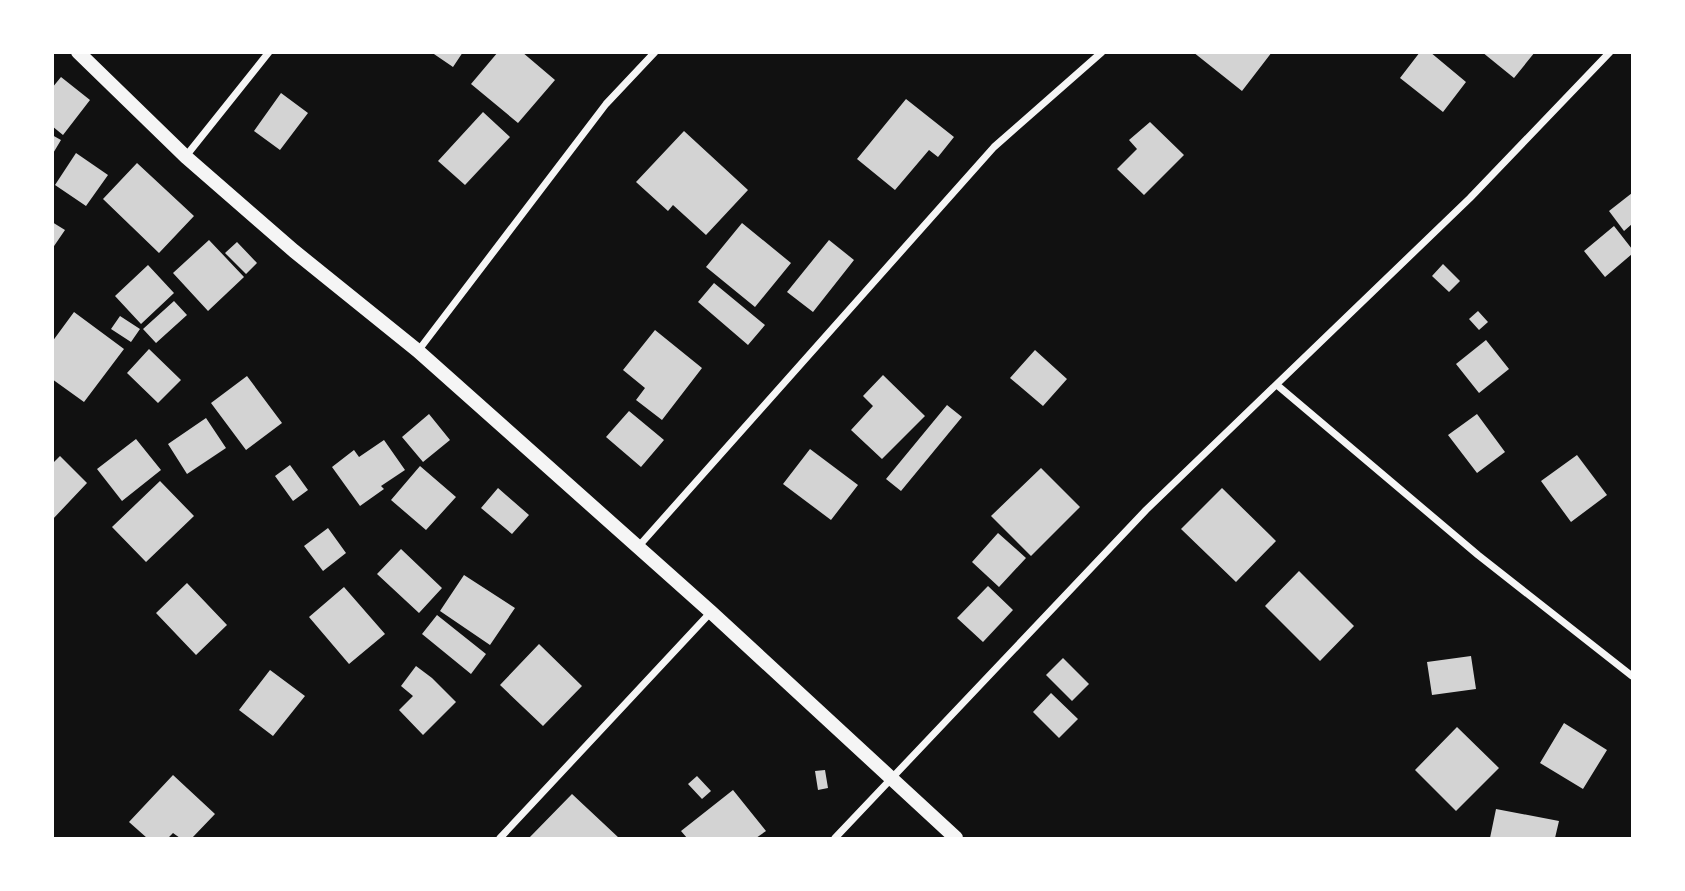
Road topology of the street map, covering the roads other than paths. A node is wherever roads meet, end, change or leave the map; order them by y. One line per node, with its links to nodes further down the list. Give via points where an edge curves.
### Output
1 (78, 52): 6 (main road)
2 (269, 52): 6 (street)
3 (655, 52): 7 (street, via 606,104)
4 (1102, 52): 9 (street, via 994,147)
5 (1610, 52): 8 (street, via 1470,198)
6 (186, 157): 7 (main road)
7 (418, 351): 9 (main road)
8 (1277, 385): 11 (street, via 1478,555); 12 (street, via 1146,510)
9 (638, 547): 10 (main road)
10 (711, 612): 12 (main road); 13 (street)
11 (1633, 676)
12 (891, 781): 14 (street); 15 (main road)
13 (500, 838)
14 (835, 838)
15 (956, 838)

